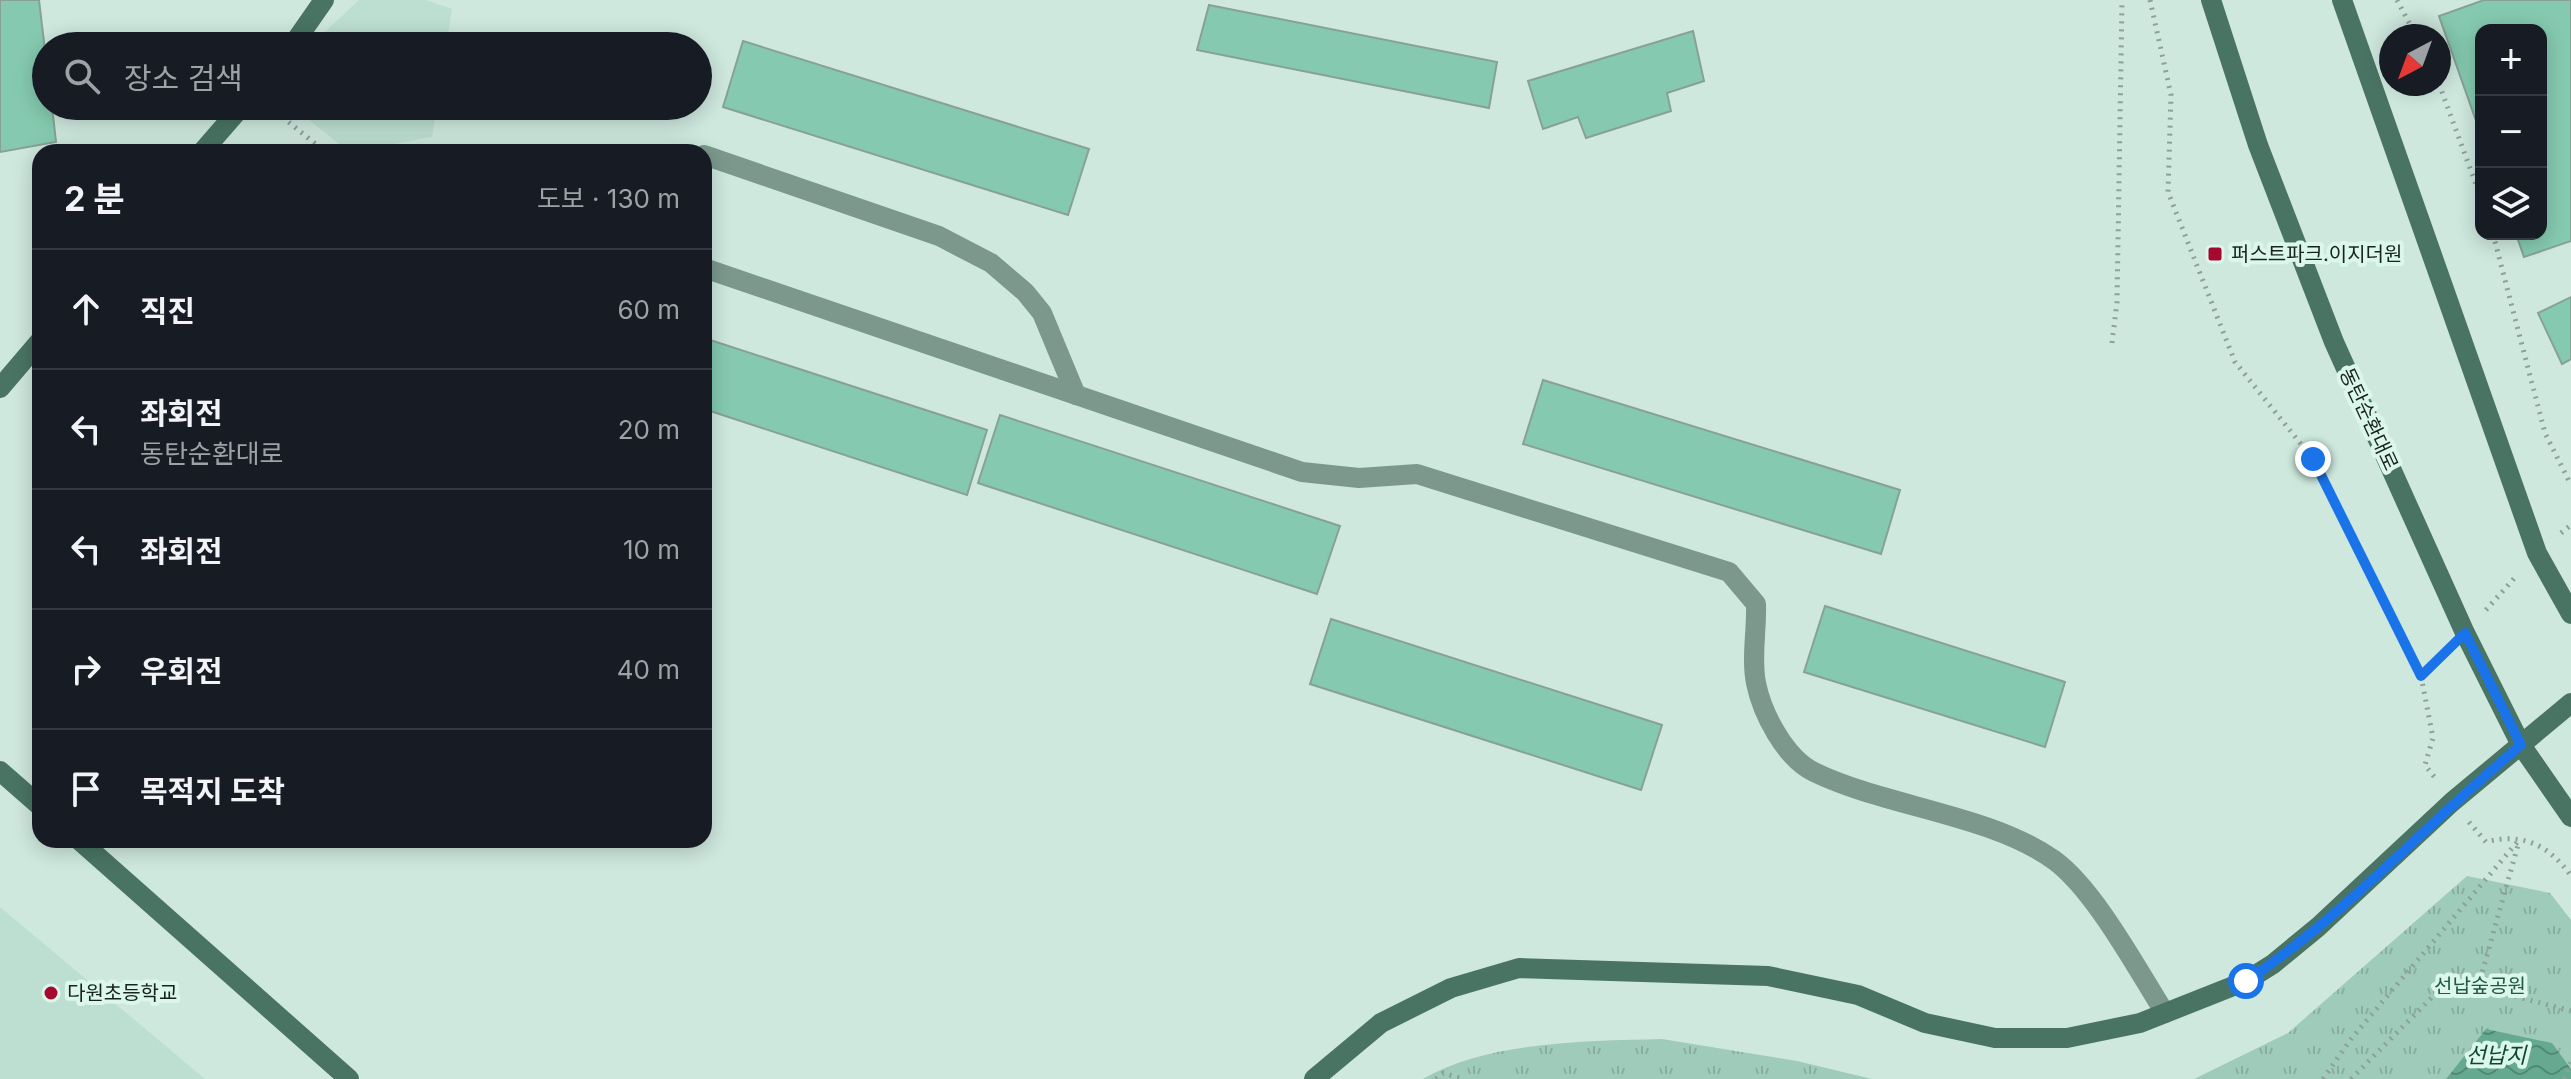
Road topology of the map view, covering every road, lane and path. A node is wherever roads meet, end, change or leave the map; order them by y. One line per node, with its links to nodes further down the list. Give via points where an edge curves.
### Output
1 (324, 0): 8 (street)
2 (2122, 0): 18 (path)
3 (2150, 0): 27 (path, via 2171,95 2168,192 2235,362 2313,459)
4 (2211, 0): 26 (street, 동탄순환대로, via 2258,145 2334,342)
5 (2342, 0): 24 (street)
6 (2397, 0): 7 (path)
7 (2410, 24)
8 (302, 32)
9 (2443, 96): 15 (path)
10 (230, 120): 12 (street)
11 (286, 120): 13 (path)
12 (209, 144)
13 (316, 144)
14 (712, 158): 21 (lane, via 939,236 991,263 1042,313)
15 (2475, 182)
16 (2495, 240): 22 (path, via 2545,433)
17 (712, 271): 21 (lane)
18 (2112, 343)
19 (32, 350): 20 (street)
20 (0, 388)
21 (1076, 395): 40 (lane, via 1302,472 1359,478 1417,474 1729,572 1756,604 1757,687 1784,746 1812,771 2016,840 2055,861 2092,901)
22 (2571, 485)
23 (2571, 525): 24 (path)
24 (2537, 553): 25 (street); 26 (path)
25 (2571, 614)
26 (2465, 633): 27 (path); 29 (street, 동탄순환대로)
27 (2421, 676): 30 (path, via 2433,738)
28 (2571, 703): 29 (street)
29 (2521, 745): 33 (street, 동탄순환대로); 40 (street, via 2273,964 2246,981)
30 (2425, 765)
31 (0, 771): 32 (street)
32 (32, 799)
33 (2571, 817)
34 (2519, 840): 35 (path); 37 (path, via 2537,843); 38 (path); 46 (path)
35 (2486, 842)
36 (88, 848): 42 (street)
37 (2571, 876)
38 (2478, 987): 39 (path); 47 (path, via 2450,979)
39 (2571, 1011)
40 (2165, 1013): 43 (street, via 2067,1038 1995,1038 1925,1023 1858,995 1768,976 1519,968 1451,988 1381,1023)
41 (2571, 1062): 48 (path)
42 (349, 1079)
43 (1314, 1079)
44 (1436, 1079): 45 (path, via 1443,1073)
45 (1463, 1079)
46 (2323, 1079)
47 (2351, 1079)
48 (2564, 1079)

